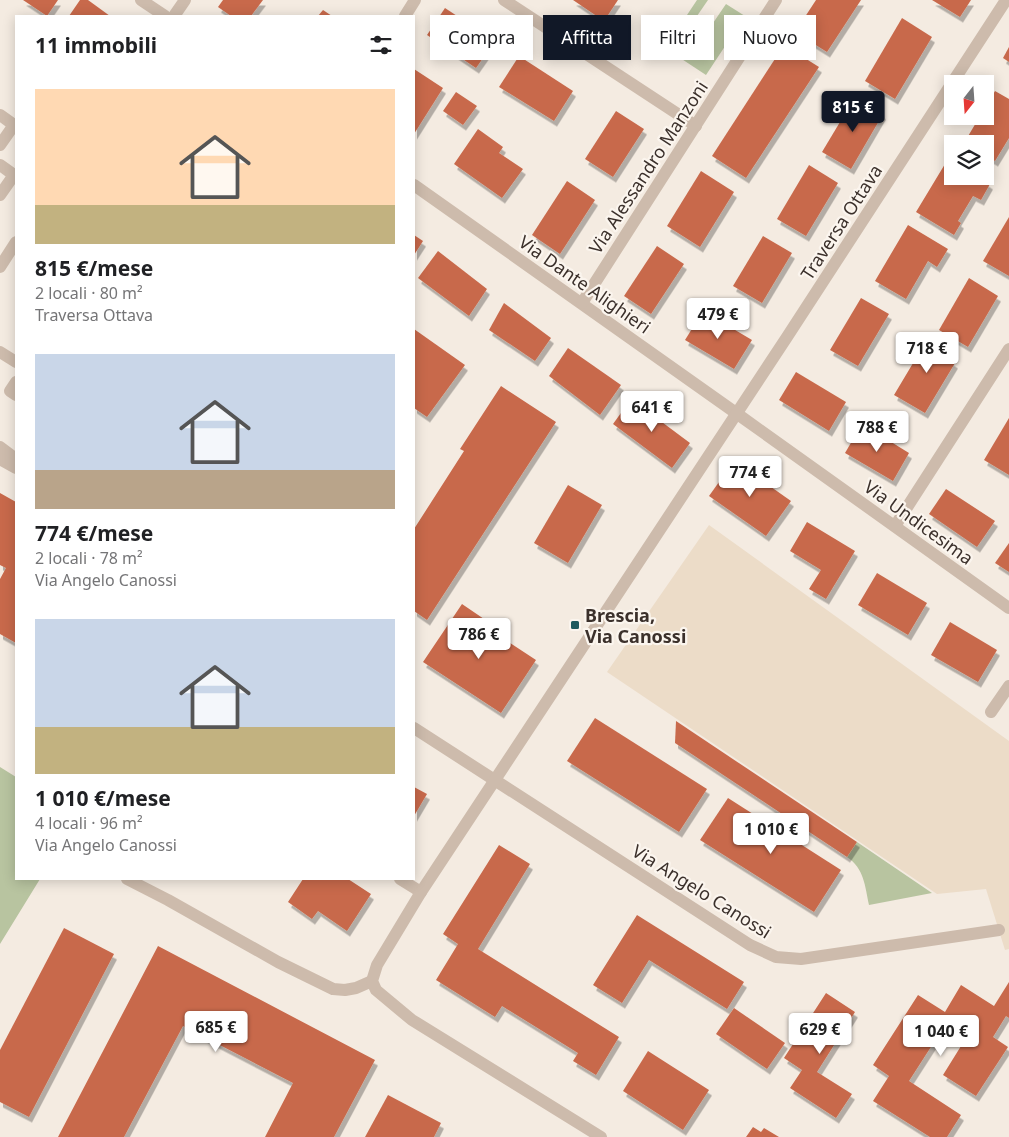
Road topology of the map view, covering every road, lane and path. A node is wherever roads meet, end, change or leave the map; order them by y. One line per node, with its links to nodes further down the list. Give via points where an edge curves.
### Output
1 (141, 0): 7 (street)
2 (185, 0): 8 (street)
3 (416, 0): 9 (street)
4 (504, 0): 12 (street)
5 (776, 0): 12 (street, Via Alessandro Manzoni)
6 (1006, 0): 23 (street, Traversa Ottava)
7 (164, 15)
8 (175, 15)
9 (406, 15)
10 (0, 115): 11 (street)
11 (15, 126): 13 (street)
12 (696, 126): 19 (street, Via Alessandro Manzoni)
13 (0, 145)
14 (0, 165): 16 (street, via 14,175)
15 (415, 186): 19 (street, Via Dante Alighieri)
16 (0, 195)
17 (15, 244): 18 (street)
18 (0, 267)
19 (582, 303): 23 (street, Via Dante Alighieri)
20 (1009, 349): 28 (street)
21 (15, 384): 22 (street, via 10,391)
22 (15, 394)
23 (736, 413): 28 (street, Via Undicesima); 33 (street)
24 (0, 447): 25 (street)
25 (15, 458)
26 (0, 459): 27 (street)
27 (15, 467)
28 (895, 526): 29 (street, Via Undicesima)
29 (1009, 608)
30 (1009, 686): 31 (street)
31 (991, 712)
32 (415, 729): 33 (street, Via Angelo Canossi)
33 (495, 782): 36 (street); 37 (street, Via Angelo Canossi, via 750,945 776,957 800,959)
34 (129, 880): 38 (street, via 332,989 356,988)
35 (402, 880): 36 (street)
36 (421, 892): 38 (street, via 377,965)
37 (999, 930)
38 (372, 981): 39 (street, via 376,990 412,1020)
39 (601, 1137)

